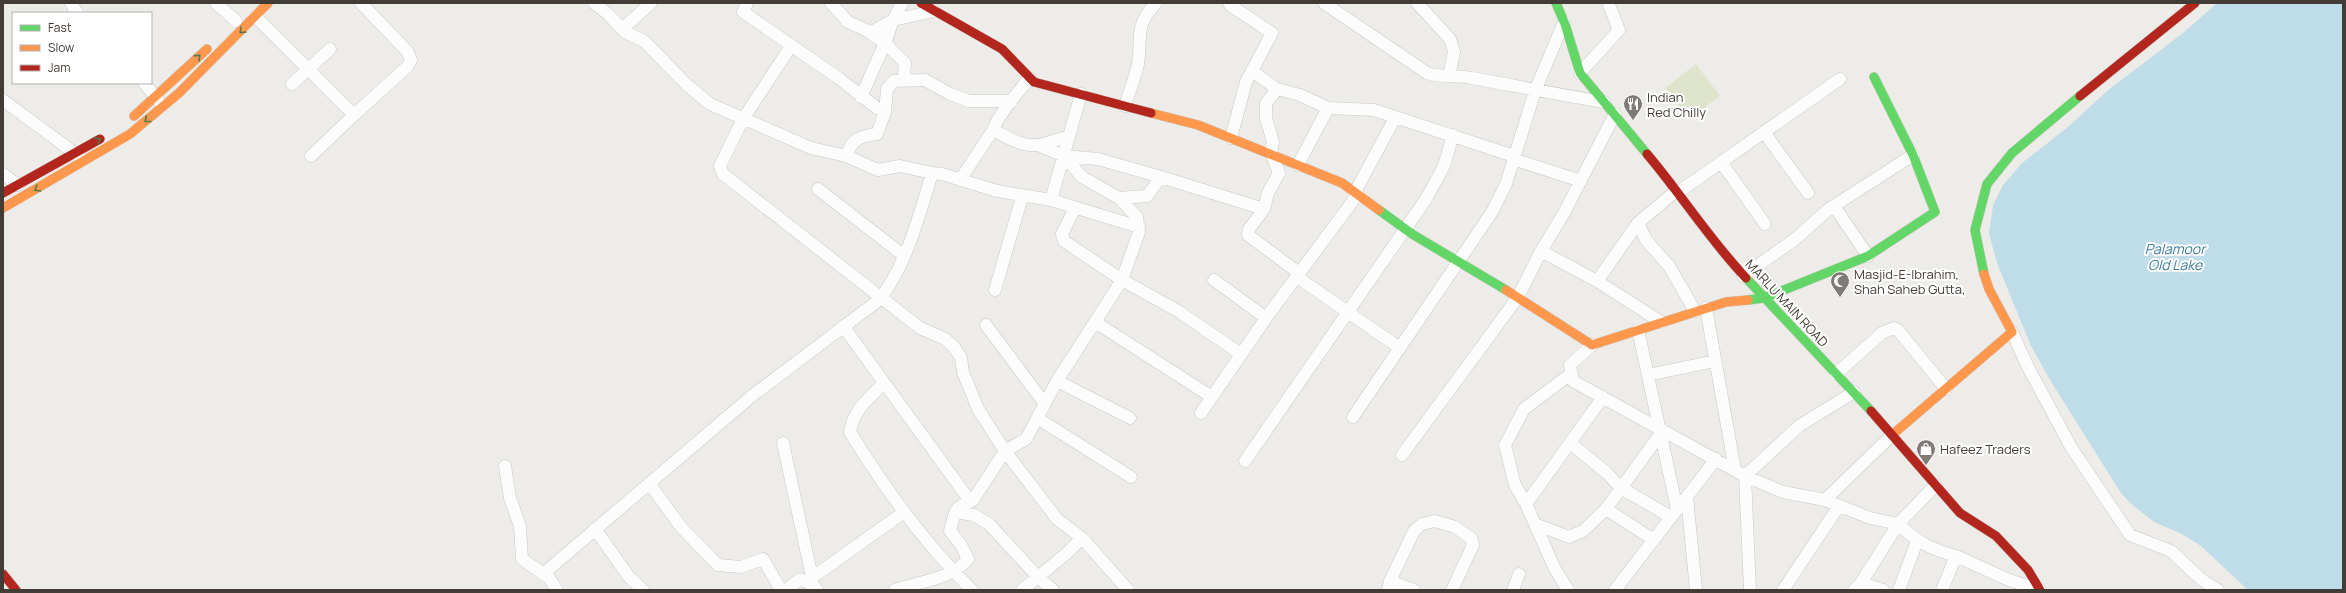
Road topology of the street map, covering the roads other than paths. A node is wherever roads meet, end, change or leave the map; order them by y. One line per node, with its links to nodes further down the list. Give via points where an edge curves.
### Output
1 (71, 3): 19 (street)
2 (216, 3): 21 (street)
3 (268, 3): 20 (street)
4 (361, 3): 53 (street, via 407,51 411,60 408,66)
5 (594, 3): 24 (street)
6 (651, 3): 24 (street)
7 (746, 3): 28 (street, via 743,12)
8 (830, 3): 25 (street, via 848,22)
9 (902, 3): 22 (street)
10 (921, 3): 18 (street)
11 (1156, 3): 48 (street, via 1146,13 1141,27 1138,63)
12 (1231, 3): 31 (street, via 1230,5 1272,33)
13 (1324, 3): 33 (street, via 1427,73 1434,76)
14 (1417, 3): 33 (street, via 1450,39 1454,52)
15 (1556, 3): 23 (street, MARLU MAIN ROAD)
16 (2195, 3): 118 (street, via 2012,153 1987,184 1975,230 1978,256 1989,289)
17 (1609, 5): 32 (street, via 1619,30)
18 (934, 11): 22 (street); 35 (street, via 1002,49)
19 (76, 12)
20 (256, 17): 30 (street); 49 (street, one-way to 49)
21 (237, 19)
22 (893, 20): 25 (street); 27 (street)
23 (1564, 22): 32 (street, MARLU MAIN ROAD); 41 (street)
24 (622, 29): 55 (street, via 644,41 687,85 710,104)
25 (870, 33): 27 (street)
26 (215, 41): 43 (street, one-way to 26)
27 (885, 43): 37 (street, via 905,63 904,74); 44 (street)
28 (791, 46): 44 (street, via 837,77); 55 (street)
29 (330, 49): 30 (street)
30 (308, 68): 39 (street); 53 (street)
31 (1252, 71): 40 (street); 62 (street, via 1246,82)
32 (1580, 73): 47 (street, MARLU MAIN ROAD)
33 (1449, 76): 41 (street)
34 (1874, 77): 66 (street)
35 (1029, 78): 42 (street, via 1034,82); 46 (street)
36 (1840, 79): 59 (street)
37 (907, 81): 46 (street, via 925,80 969,101); 51 (street, via 894,81 887,89)
38 (145, 84): 43 (street)
39 (292, 84)
40 (1277, 89): 50 (street, via 1300,95); 65 (street, via 1266,103 1266,118 1273,142)
41 (1535, 91): 47 (street); 70 (street)
42 (1080, 94): 48 (street); 61 (street)
43 (157, 96): 49 (street); 56 (street)
44 (861, 97): 51 (street)
45 (3, 100): 64 (street)
46 (1012, 102): 57 (street, via 999,116)
47 (1604, 102): 52 (street, MARLU MAIN ROAD)
48 (1125, 106): 62 (street, via 1198,125)
49 (163, 108): 71 (street, one-way to 71, via 130,134)
50 (1328, 108): 54 (street, via 1368,109); 73 (street)
51 (885, 112): 68 (street, via 877,134 856,138)
52 (1615, 114): 78 (street); 81 (street, MARLU MAIN ROAD)
53 (354, 115): 67 (street)
54 (1395, 118): 60 (street); 83 (street)
55 (744, 119): 68 (street, via 811,148); 107 (street, via 720,166 723,174)
56 (128, 120)
57 (993, 130): 63 (street, via 1023,144); 77 (street)
58 (111, 132): 64 (street, one-way to 58)
59 (1764, 132): 72 (street); 84 (street)
60 (1453, 135): 70 (street); 96 (street, via 1444,166)
61 (1069, 137): 63 (street); 69 (street)
62 (1231, 138): 65 (street)
63 (1038, 145): 69 (street)
64 (75, 153): 71 (street); 79 (street)
65 (1271, 153): 73 (street); 92 (street, via 1279,173 1268,192)
66 (1914, 155): 89 (street); 99 (street, via 1935,212)
67 (311, 156)
68 (846, 156): 75 (street, via 878,170 900,166)
69 (1064, 156): 76 (street, via 1098,159); 87 (street, via 1082,177); 88 (street)
70 (1514, 158): 78 (street); 100 (street, via 1506,184 1492,212)
71 (86, 161): 90 (street, one-way to 90)
72 (1721, 162): 81 (street); 95 (street)
73 (1298, 165): 83 (street, via 1342,183)
74 (3, 174): 79 (street)
75 (932, 174): 77 (street); 98 (street)
76 (1161, 177): 86 (street); 92 (street)
77 (960, 180): 85 (street)
78 (1581, 181): 97 (street)
79 (18, 185): 82 (street)
80 (818, 189): 98 (street)
81 (1677, 192): 94 (street); 102 (street, MARLU MAIN ROAD, via 1722,253)
82 (3, 193)
83 (1356, 193): 96 (street); 101 (street)
84 (1808, 193)
85 (1022, 196): 88 (street); 106 (street)
86 (1147, 196): 87 (street); 93 (street)
87 (1119, 198): 93 (street)
88 (1051, 200): 91 (street)
89 (1834, 206): 99 (street); 102 (street, via 1794,240)
90 (3, 208)
91 (1075, 208): 93 (street); 103 (street, via 1062,238)
92 (1264, 209): 101 (street, via 1249,229 1248,235)
93 (1138, 222): 103 (street, via 1139,232)
94 (1638, 223): 105 (street); 110 (street, via 1646,240 1669,266)
95 (1766, 224)
96 (1406, 229): 100 (street); 111 (street)
97 (1541, 250): 105 (street); 108 (street)
98 (903, 255): 107 (street, via 888,288)
99 (1868, 256): 109 (street)
100 (1459, 262): 108 (street); 120 (street)
101 (1298, 275): 111 (street); 112 (street)
102 (1743, 276): 109 (street, MARLU MAIN ROAD)
103 (1122, 280): 113 (street); 121 (street, via 1178,311)
104 (1214, 280): 112 (street)
105 (1597, 281): 114 (street)
106 (995, 290)
107 (881, 297): 116 (street); 141 (street, via 920,328 954,347 978,409)
108 (1518, 297): 119 (street); 142 (street)
109 (1764, 298): 110 (street, via 1726,302); 124 (street, MARLU MAIN ROAD)
110 (1701, 310): 114 (street); 122 (street)
111 (1347, 312): 120 (street); 144 (street)
112 (1266, 318): 121 (street)
113 (1094, 322): 126 (street); 130 (street)
114 (1661, 322): 117 (street)
115 (986, 325): 132 (street)
116 (843, 326): 127 (street); 148 (street, via 753,395)
117 (1638, 330): 119 (street); 125 (street)
118 (2012, 332): 128 (street); 199 (street, via 2071,447 2130,536 2171,551 2202,580)
119 (1592, 345): 123 (street, via 1570,365)
120 (1400, 348): 134 (street)
121 (1241, 354): 130 (street)
122 (1715, 360): 125 (street); 146 (street)
123 (1572, 373): 131 (street, via 1573,381); 154 (street, via 1524,409 1505,445 1515,485)
124 (1836, 374): 128 (street, via 1882,333 1894,328); 129 (street, MARLU MAIN ROAD)
125 (1648, 375): 137 (street)
126 (1057, 381): 132 (street); 136 (street)
127 (884, 383): 153 (street); 157 (street, via 858,409 851,420 850,432)
128 (1946, 389): 138 (street)
129 (1854, 392): 138 (street, MARLU MAIN ROAD); 146 (street, via 1799,426)
130 (1212, 397): 133 (street)
131 (1603, 397): 137 (street); 140 (street)
132 (1044, 404): 135 (street)
133 (1201, 413)
134 (1352, 417)
135 (1037, 418): 141 (street, via 1026,439); 147 (street)
136 (1130, 418)
137 (1660, 430): 143 (street); 150 (street); 159 (street)
138 (1892, 435): 149 (street, MARLU MAIN ROAD); 152 (street)
139 (783, 443): 172 (street)
140 (1570, 443): 150 (street, via 1607,472); 154 (street)
141 (1006, 450): 153 (street); 163 (street, via 1057,519)
142 (1402, 455)
143 (1716, 460): 146 (street); 151 (street)
144 (1245, 461)
145 (505, 466): 169 (street, via 510,498 520,526 522,559)
146 (1740, 473): 152 (street, via 1783,492); 193 (street)
147 (1132, 477)
148 (649, 483): 162 (street); 179 (street, via 681,527 718,565 741,567 763,560)
149 (1936, 485): 161 (street); 198 (street, MARLU MAIN ROAD, via 1960,513 1996,536 2028,570)
150 (1622, 488): 156 (street); 159 (street)
151 (1687, 497): 159 (street); 192 (street)
152 (1825, 500): 155 (street)
153 (970, 501): 158 (street)
154 (1526, 504): 160 (street)
155 (1839, 506): 161 (street, via 1870,518); 194 (street)
156 (1606, 509): 160 (street, via 1583,531 1569,537); 164 (street)
157 (904, 512): 167 (street); 172 (street)
158 (955, 512): 167 (street, via 950,531 968,559); 171 (street, via 974,515 989,524)
159 (1674, 513): 164 (street)
160 (1535, 524): 190 (street)
161 (1898, 524): 165 (street); 174 (street)
162 (595, 530): 169 (street); 178 (street, via 629,577)
163 (1082, 538): 171 (street); 186 (street)
164 (1654, 540): 191 (street)
165 (1917, 541): 166 (street, via 1932,549); 196 (street)
166 (1956, 556): 175 (street); 197 (street)
167 (953, 571): 182 (street, via 937,579 920,581); 183 (street)
168 (3, 574): 176 (street)
169 (543, 574): 177 (street, via 549,578)
170 (1519, 574): 189 (street)
171 (1038, 577): 184 (street); 185 (street)
172 (809, 580): 180 (street, via 800,579); 181 (street)
173 (1389, 586): 187 (street); 188 (street, via 1414,531 1422,524 1435,521 1455,527 1471,538 1473,545)
174 (1858, 586): 195 (street)
175 (2024, 588): 198 (street)
176 (16, 590)
177 (556, 590)
178 (643, 590)
179 (781, 590)
180 (786, 590)
181 (816, 590)
182 (895, 590)
183 (972, 590)
184 (1022, 590)
185 (1052, 590)
186 (1128, 590)
187 (1414, 590)
188 (1452, 590)
189 (1513, 590)
190 (1568, 590)
191 (1615, 590)
192 (1696, 590)
193 (1750, 590)
194 (1783, 590)
195 (1883, 590)
196 (1899, 590)
197 (1942, 590)
198 (2040, 590)
199 (2218, 590)

